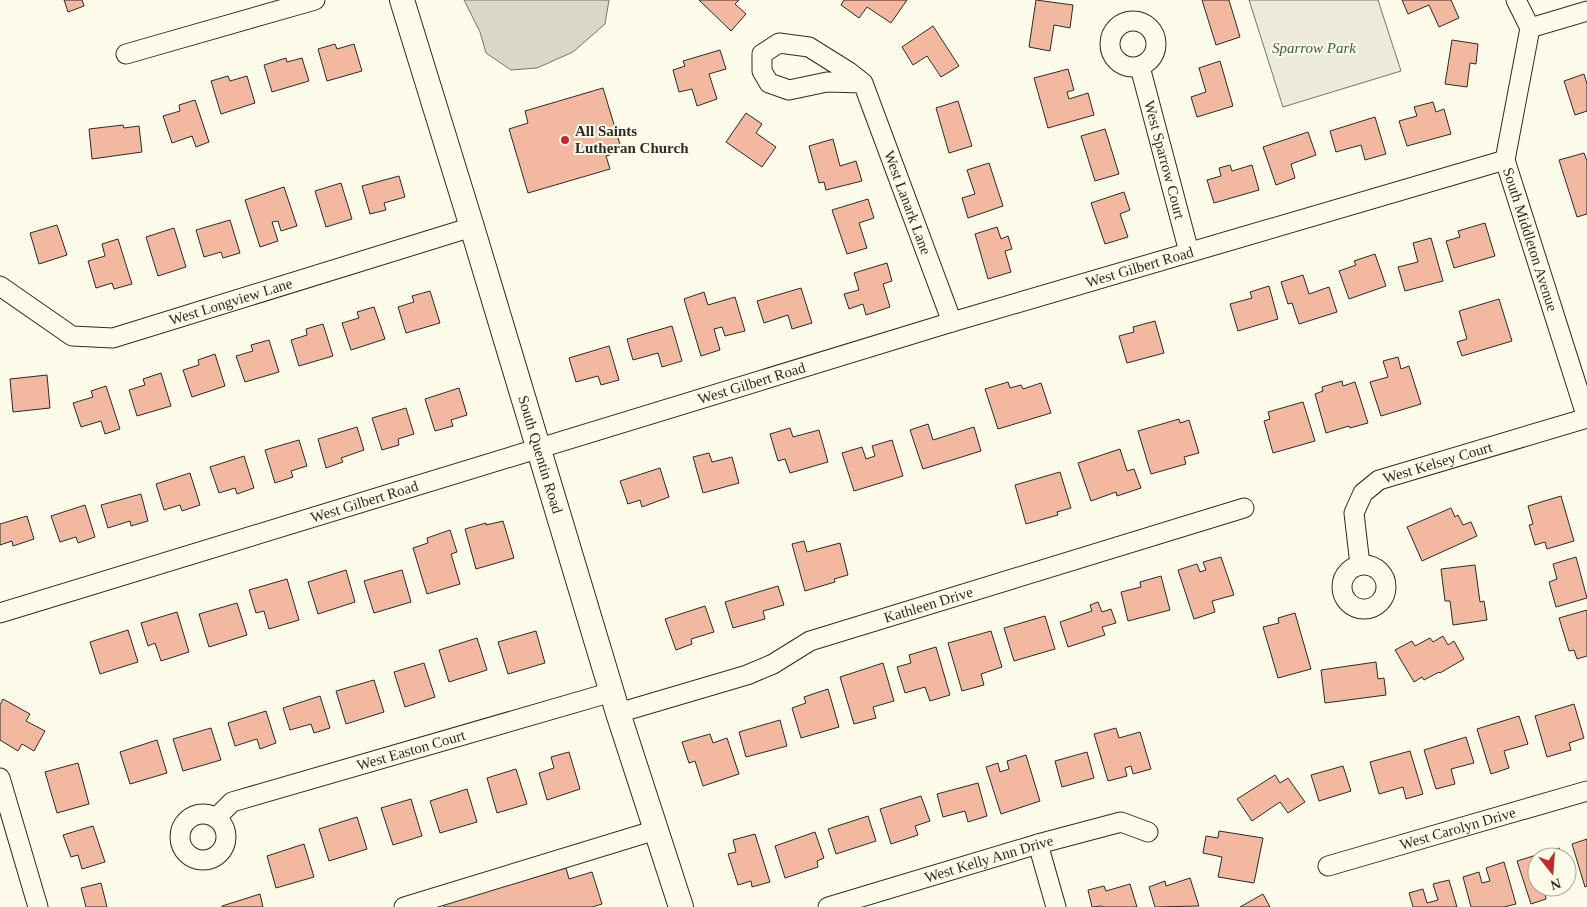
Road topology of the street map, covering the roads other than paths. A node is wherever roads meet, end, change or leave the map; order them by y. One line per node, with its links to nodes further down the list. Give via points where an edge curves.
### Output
1 (315, 0): 6 (street)
2 (402, 0): 10 (main road, South Quentin Road)
3 (1516, 0): 5 (street)
4 (1587, 11): 5 (street)
5 (1530, 28): 9 (street, South Middleton Avenue)
6 (126, 54)
7 (1140, 67): 11 (street, West Sparrow Court)
8 (863, 83): 8 (street, via 809,47 779,43 762,54 762,71 769,84 789,90 827,82); 13 (street, West Lanark Lane)
9 (1505, 160): 11 (street, West Gilbert Road); 14 (street, South Middleton Avenue)
10 (472, 227): 12 (street, West Longview Lane, via 113,338 72,336); 15 (main road, South Quentin Road)
11 (1189, 252): 13 (street, West Gilbert Road)
12 (0, 286)
13 (952, 322): 15 (street, West Gilbert Road)
14 (1587, 418): 17 (street, West Kelsey Court, via 1379,480 1363,493 1354,513)
15 (539, 448): 18 (street, West Gilbert Road); 19 (main road, South Quentin Road)
16 (1244, 508): 19 (street, Kathleen Drive, via 810,641 773,664 747,675)
17 (1360, 566)
18 (0, 613)
19 (615, 702): 22 (street, West Easton Court, via 232,802); 23 (main road, South Quentin Road)
20 (0, 778): 28 (street)
21 (1587, 791): 26 (street, West Carolyn Drive)
22 (216, 818)
23 (656, 830): 27 (street); 29 (main road, South Quentin Road)
24 (1148, 832): 25 (street, West Kelly Ann Drive, via 1121,822)
25 (1038, 844): 30 (street, West Kelly Ann Drive); 31 (street)
26 (1328, 866)
27 (416, 905)
28 (38, 907)
29 (681, 907)
30 (828, 907)
31 (1056, 907)

